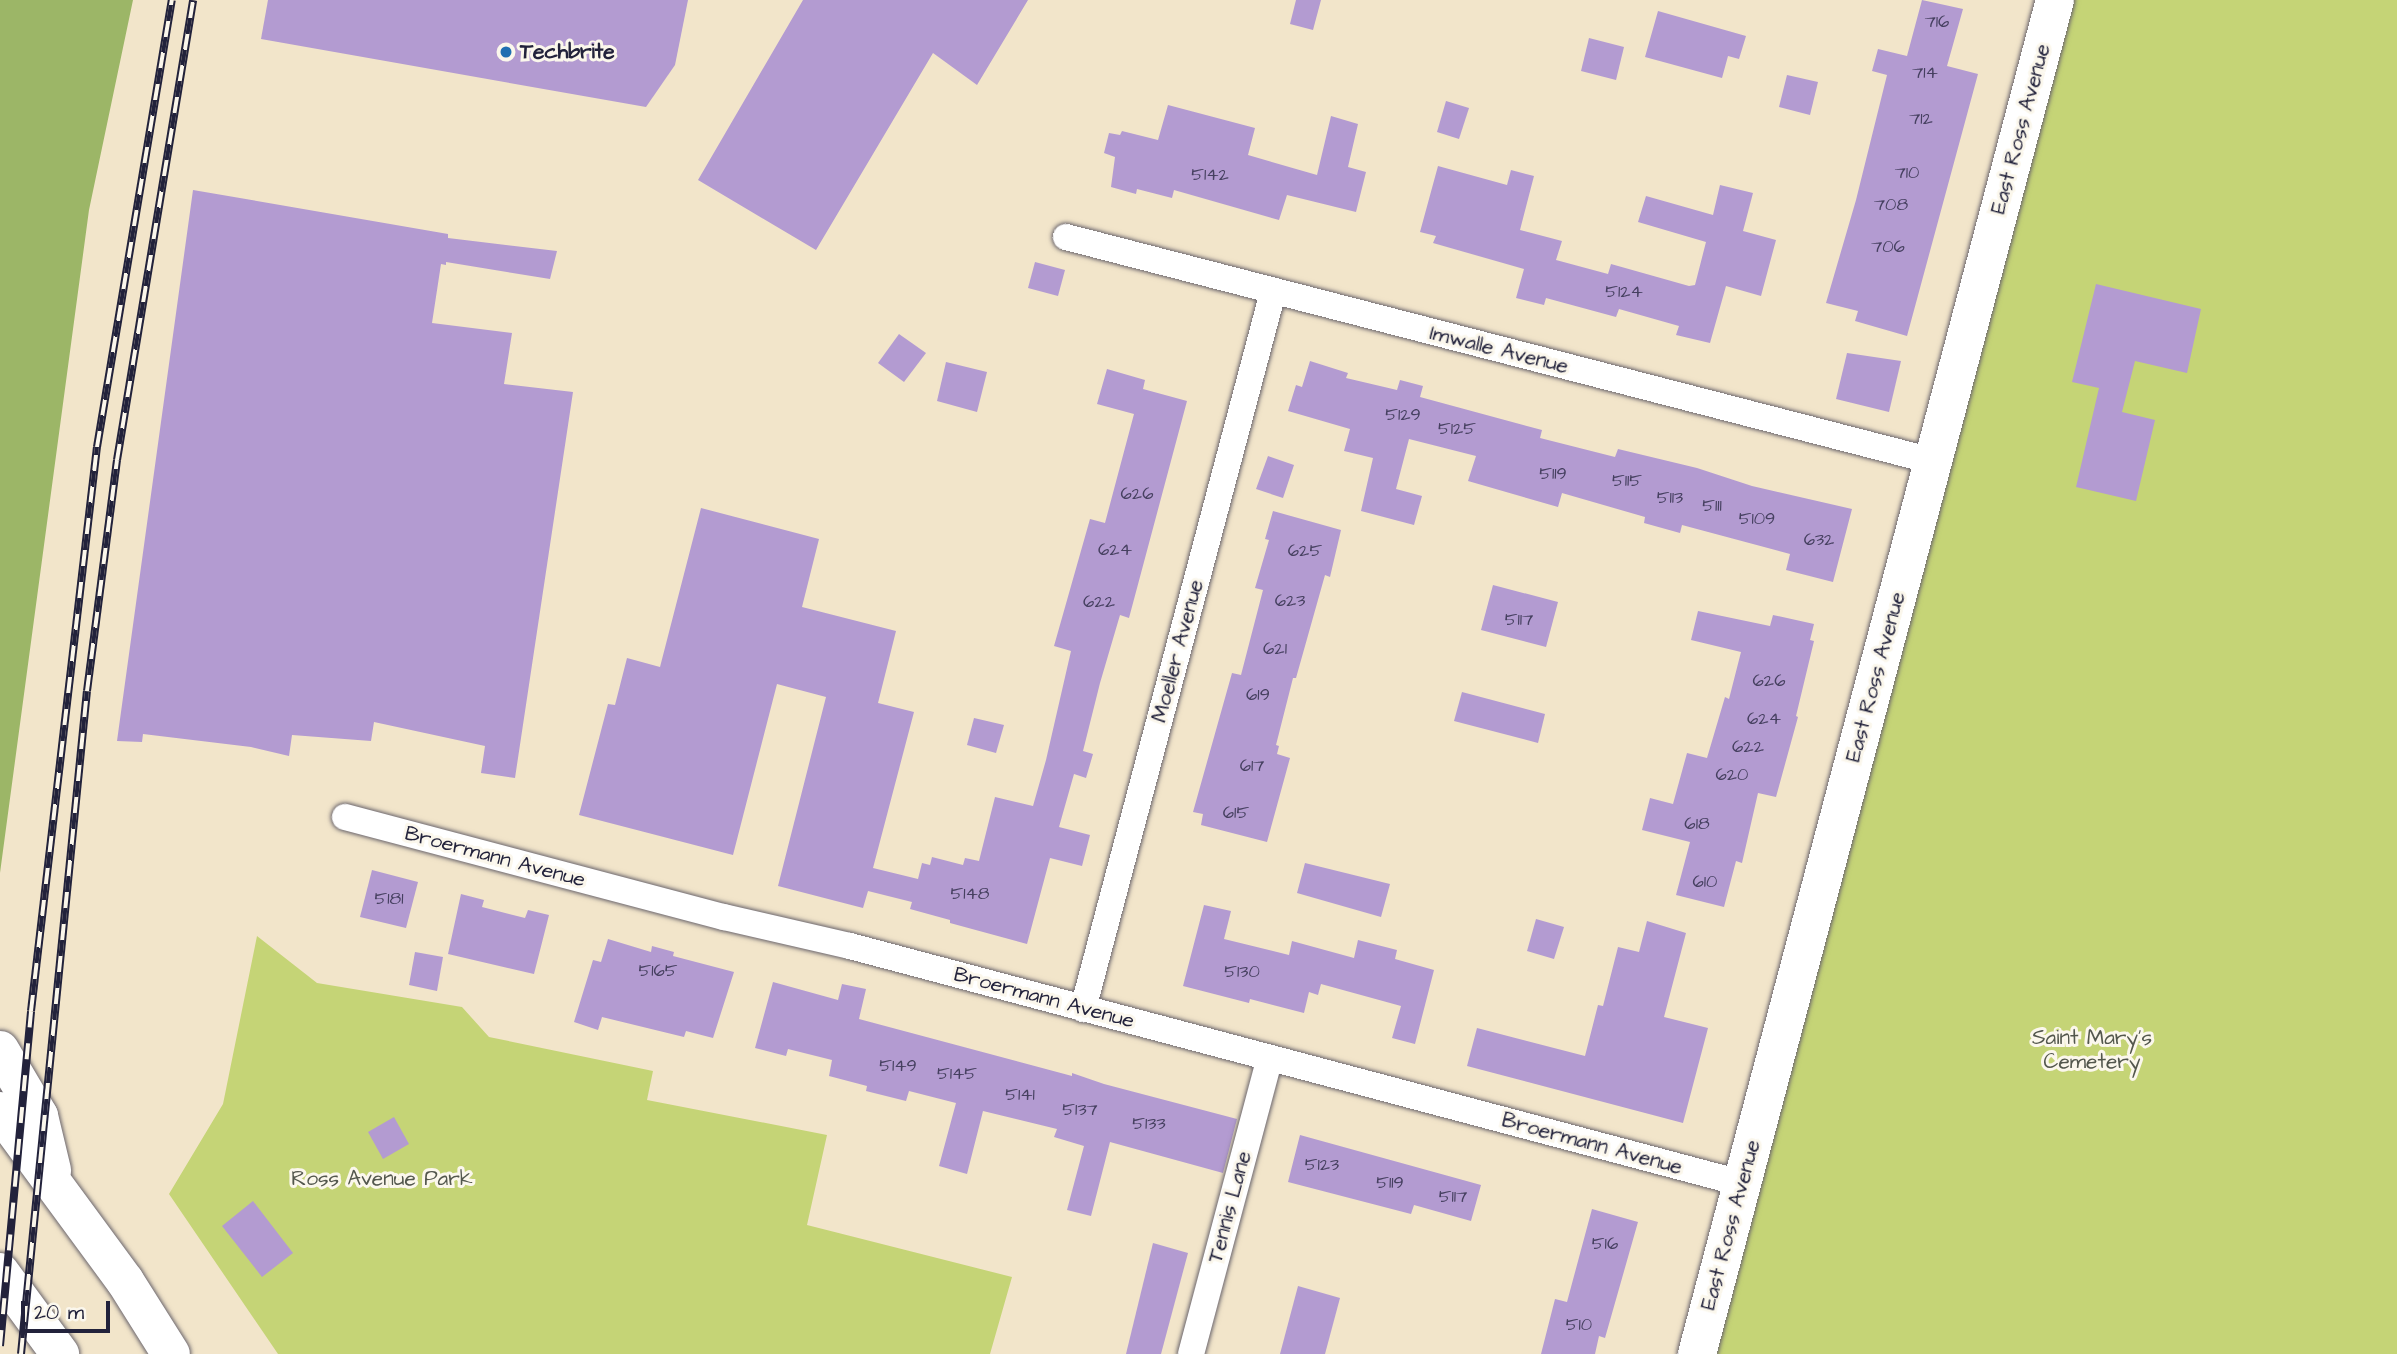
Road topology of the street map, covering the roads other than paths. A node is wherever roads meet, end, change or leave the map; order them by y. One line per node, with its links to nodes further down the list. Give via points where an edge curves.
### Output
1 (2055, 0): 4 (main road, East Ross Avenue)
2 (1066, 237): 3 (street, Imwalle Avenue)
3 (1273, 292): 4 (street, Imwalle Avenue); 6 (street, Moeller Avenue)
4 (1933, 461): 11 (main road, East Ross Avenue)
5 (345, 817): 6 (street, Broermann Avenue)
6 (1083, 1009): 8 (street, Broermann Avenue)
7 (0, 1050): 10 (main road, via 39,1116)
8 (1269, 1060): 11 (street, Broermann Avenue); 15 (street, Tennis Lane)
9 (0, 1111): 10 (main road)
10 (55, 1183): 14 (main road)
11 (1741, 1183): 16 (main road, East Ross Avenue)
12 (0, 1272): 13 (main road)
13 (60, 1354)
14 (171, 1354)
15 (1191, 1354)
16 (1697, 1354)

